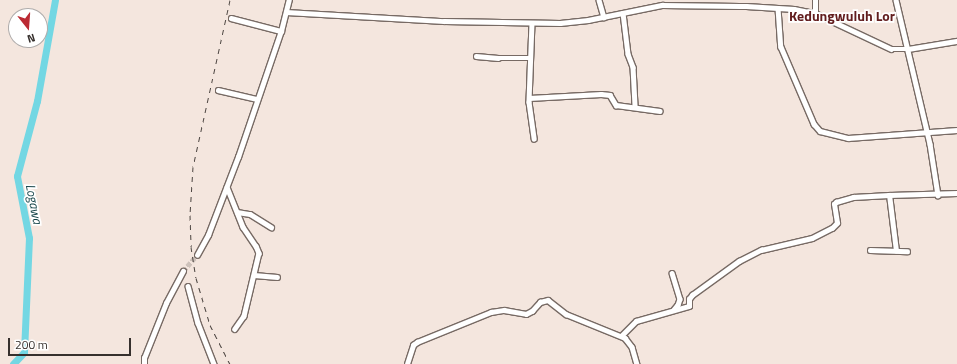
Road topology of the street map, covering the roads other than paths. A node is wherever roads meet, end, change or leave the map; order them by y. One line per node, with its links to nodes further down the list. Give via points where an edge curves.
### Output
1 (289, 0): 8 (street)
2 (599, 0): 11 (street)
3 (745, 0): 6 (street)
4 (815, 0): 10 (street)
5 (896, 0): 16 (street)
6 (746, 6): 7 (street); 9 (street, via 662,5)
7 (778, 8): 10 (street); 25 (street, via 781,47 817,128 848,138)
8 (286, 12): 13 (street); 14 (street)
9 (623, 13): 11 (street); 22 (street, via 628,54 633,67)
10 (815, 13): 16 (street, via 888,48)
11 (604, 17): 13 (street, via 570,23)
12 (231, 18): 14 (street)
13 (532, 23): 18 (street)
14 (281, 31): 21 (street)
15 (957, 41): 16 (street)
16 (908, 49): 25 (street)
17 (476, 56): 18 (street)
18 (531, 58): 20 (street)
19 (218, 90): 21 (street)
20 (529, 98): 22 (street, via 601,94 610,95 616,105); 26 (street)
21 (257, 99): 27 (street)
22 (636, 106): 23 (street)
23 (660, 111)
24 (957, 130): 25 (street)
25 (928, 133): 30 (street)
26 (534, 139)
27 (227, 187): 31 (street); 36 (street, via 208,235)
28 (957, 193): 30 (street)
29 (889, 195): 30 (street); 34 (street); 42 (street, via 853,197 836,202 834,204 837,223 834,226 812,238 761,250 739,261 694,293 689,298 689,306)
30 (938, 195)
31 (237, 212): 32 (street, via 250,214); 39 (street, via 243,227 258,250)
32 (271, 227)
33 (870, 250): 34 (street)
34 (896, 251): 35 (street)
35 (907, 251)
36 (197, 254)
37 (183, 271): 45 (street, via 166,303 144,358)
38 (672, 273): 42 (street, via 680,299)
39 (254, 275): 40 (street); 43 (street, via 244,316)
40 (277, 278)
41 (188, 286): 46 (street)
42 (674, 310): 44 (street, via 636,321)
43 (235, 329)
44 (621, 336): 47 (street, via 566,314 552,301 544,300 526,314 504,310 491,312 417,342 413,345); 48 (street, via 630,343)
45 (144, 364)
46 (214, 364)
47 (407, 364)
48 (637, 364)

